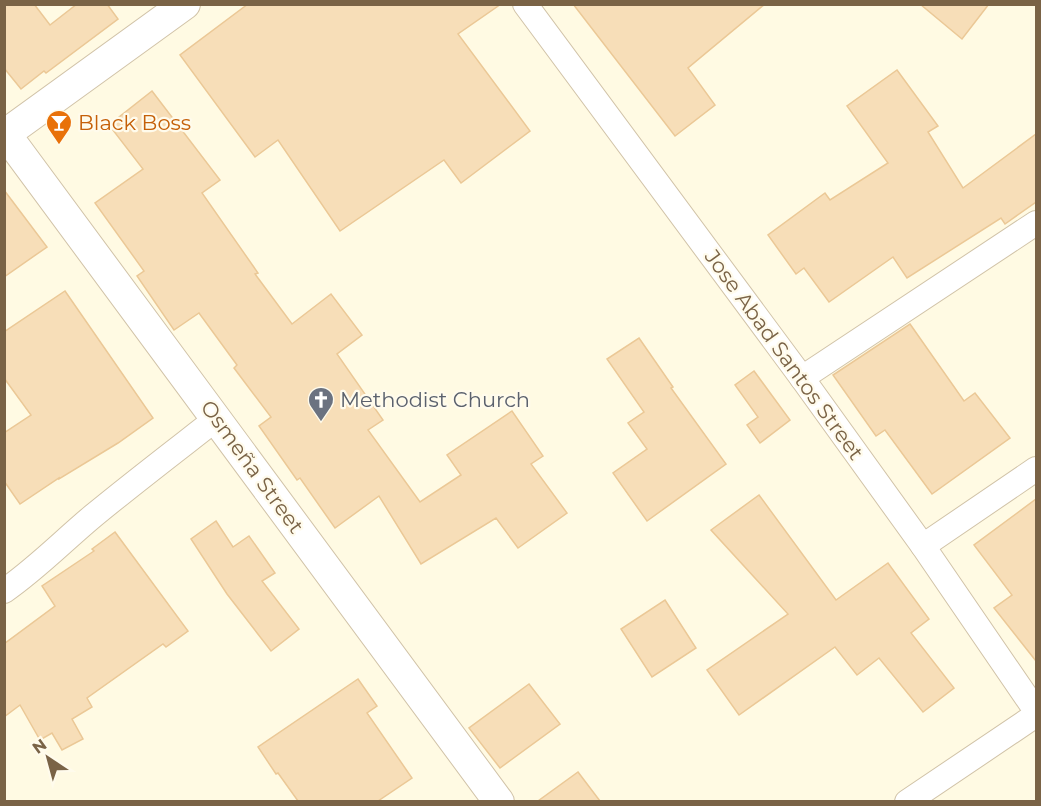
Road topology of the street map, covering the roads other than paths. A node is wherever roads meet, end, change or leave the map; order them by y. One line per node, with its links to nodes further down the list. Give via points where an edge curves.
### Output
1 (185, 4): 3 (street)
2 (525, 4): 5 (street, Jose Abad Santos Street)
3 (5, 133): 6 (street, Osmeña Street)
4 (1036, 223): 5 (street)
5 (802, 378): 8 (street, Jose Abad Santos Street)
6 (216, 418): 9 (street); 11 (street, Osmeña Street)
7 (1036, 469): 8 (street)
8 (923, 546): 10 (street, Jose Abad Santos Street)
9 (4, 591)
10 (1036, 713): 12 (street)
11 (500, 801)
12 (907, 801)

